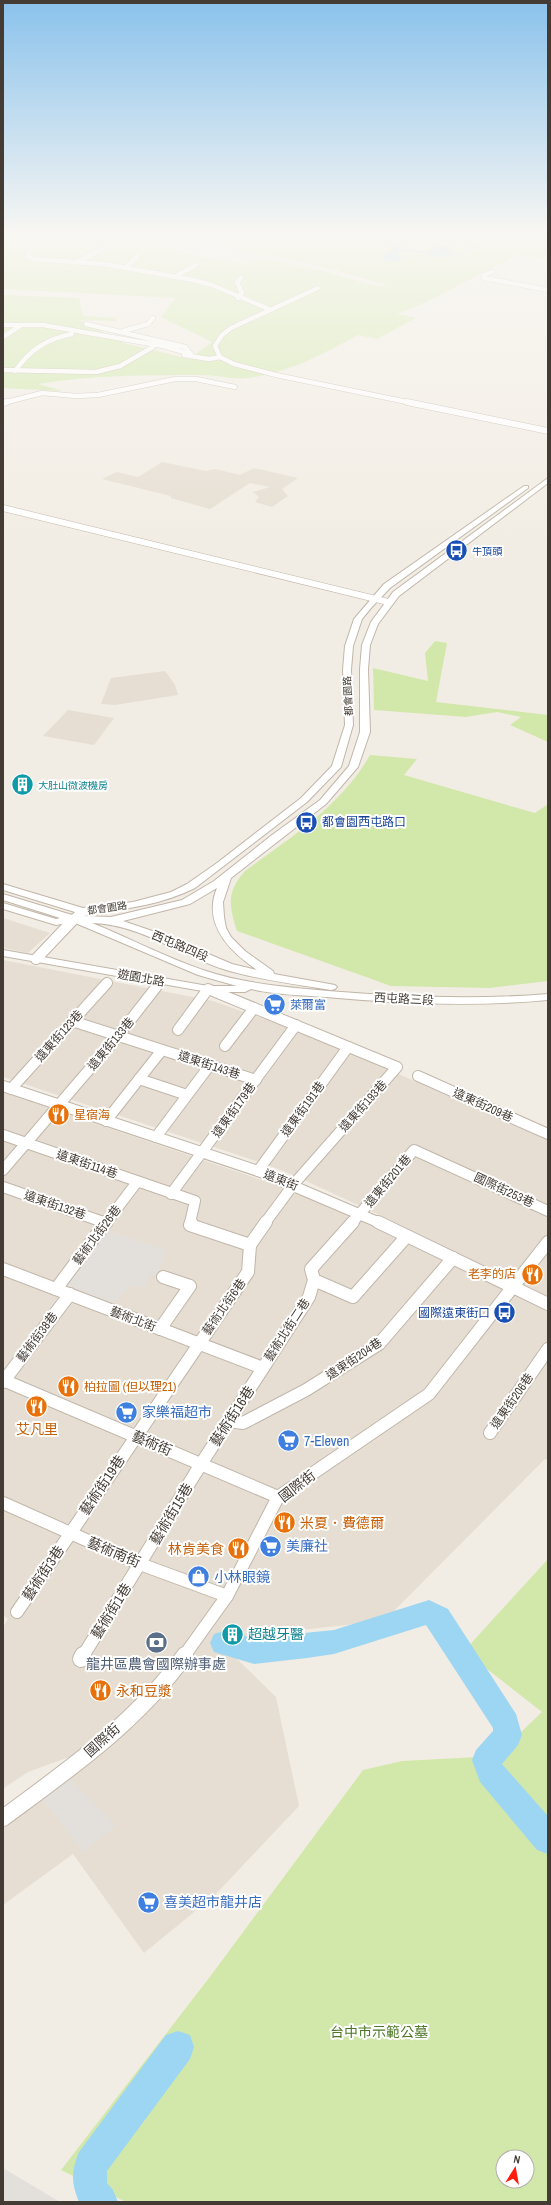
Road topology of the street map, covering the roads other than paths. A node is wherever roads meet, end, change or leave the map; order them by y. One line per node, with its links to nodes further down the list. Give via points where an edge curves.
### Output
1 (52, 339): 9 (street, via 31,350)
2 (103, 339): 6 (street)
3 (122, 339): 4 (street, via 191,354 185,347)
4 (154, 339)
5 (220, 339): 7 (street, via 215,346)
6 (153, 347): 7 (street, via 187,356 209,359); 9 (street, via 120,366 106,370)
7 (220, 357): 12 (street, via 234,364 276,375)
8 (3, 370): 9 (street)
9 (14, 371)
10 (235, 387): 11 (street, via 196,379 175,379 98,395 42,393)
11 (3, 403)
12 (548, 431)
13 (548, 472): 16 (street, 都會園路, via 406,572)
14 (548, 480): 17 (street, 都會園路)
15 (3, 508): 16 (street)
16 (374, 599): 17 (street); 23 (street, 都會園路, via 358,619 349,646 349,725 336,767 304,800 191,886 175,894 141,903)
17 (388, 602): 18 (street, 都會園路, via 374,624 366,646 365,732 353,767 323,802)
18 (234, 870): 25 (street, 都會園路, via 186,902); 29 (street, via 221,890 217,913 219,924 239,953)
19 (3, 880): 23 (street, 西屯路四段, via 76,902)
20 (3, 887): 23 (street, 西屯路四段)
21 (3, 897): 24 (street, 西屯路四段)
22 (3, 906): 24 (street, 西屯路四段, via 56,922)
23 (83, 911): 24 (street, 都會園路); 25 (street, 西屯路四段)
24 (74, 920): 25 (street, 都會園路); 27 (street, 西屯路四段); 28 (street)
25 (111, 920): 29 (street, 西屯路四段, via 229,967)
26 (3, 953): 28 (street, 遊園北路)
27 (169, 958): 30 (street, via 187,972 187,977 182,981); 32 (street, 西屯路四段, via 202,973)
28 (36, 959): 30 (street, 遊園北路)
29 (278, 978): 32 (street, 遊園北路); 34 (street, 西屯路三段, via 352,989 456,995 497,995)
30 (161, 981): 33 (street, 遊園北路); 40 (street, 遠東街133巷)
31 (107, 983): 37 (street, 遠東街123巷)
32 (260, 988): 33 (street, 遊園北路); 35 (street, 西屯路三段, via 346,996 447,1001 503,1001)
33 (208, 989): 36 (street); 39 (street)
34 (548, 990)
35 (548, 997)
36 (254, 1008): 38 (street); 41 (street)
37 (72, 1021): 40 (street, 遠東街143巷); 48 (street, 遠東街123巷)
38 (296, 1026): 42 (street); 47 (street, 遠東街179巷)
39 (178, 1030)
40 (118, 1036): 43 (street, 遠東街143巷); 50 (street, 遠東街133巷)
41 (225, 1046)
42 (348, 1047): 59 (street, 遠東街191巷); 61 (street, 遠東街193巷, via 397,1067)
43 (162, 1050): 44 (street, 遠東街143巷); 46 (street, 遠東街143巷)
44 (210, 1065): 47 (street, 遠東街143巷); 49 (street)
45 (418, 1076): 52 (street, 遠東街209巷)
46 (139, 1080): 49 (street); 51 (street, 遠東街143巷)
47 (256, 1080): 56 (street, 遠東街179巷)
48 (7, 1087): 50 (street, 遠東街)
49 (187, 1095): 54 (street)
50 (59, 1105): 51 (street, 遠東街); 55 (street)
51 (106, 1120): 54 (street, 遠東街)
52 (548, 1134)
53 (3, 1135): 55 (street, 遠東街114巷)
54 (156, 1137): 56 (street, 遠東街)
55 (26, 1143): 57 (street); 60 (street, 遠東街114巷)
56 (202, 1152): 59 (street, 遠東街); 63 (street, 遠東街179巷)
57 (3, 1170)
58 (460, 1170): 64 (street, 國際街253巷); 65 (street, 遠東街201巷, via 414,1150)
59 (258, 1171): 61 (street, 遠東街)
60 (137, 1182): 63 (street, 遠東街114巷); 66 (street, 藝術北街26巷)
61 (293, 1185): 65 (street, 遠東街); 69 (street)
62 (3, 1187): 66 (street, 遠東街132巷)
63 (171, 1194): 69 (street, 遠東街114巷, via 195,1201 190,1225)
64 (548, 1211)
65 (361, 1214): 67 (street, 遠東街); 72 (street)
66 (106, 1222): 75 (street, 藝術北街26巷)
67 (407, 1236): 70 (street, 遠東街); 72 (street, via 353,1297)
68 (548, 1242): 74 (street, 國際街)
69 (250, 1245): 79 (street, 藝術北街6巷, via 248,1272)
70 (453, 1258): 74 (street, 遠東街); 83 (street, 遠東街204巷, via 380,1344 306,1390 243,1424)
71 (3, 1269): 75 (street, 藝術北街)
72 (313, 1275): 81 (street, 藝術北街二巷, via 309,1297)
73 (163, 1277): 78 (street, via 190,1286)
74 (513, 1287): 77 (street, 遠東街); 87 (street, 國際街, via 429,1394)
75 (56, 1289): 76 (street, 藝術北街)
76 (70, 1294): 78 (street, 藝術北街); 82 (street, 藝術街38巷)
77 (548, 1304)
78 (160, 1329): 79 (street, 藝術北街)
79 (198, 1344): 81 (street, 藝術北街); 85 (street, 藝術北街6巷)
80 (548, 1350): 84 (street, 遠東街206巷)
81 (263, 1368): 83 (street, 藝術街16巷)
82 (3, 1381): 85 (street, 藝術街)
83 (229, 1421): 86 (street, 藝術街16巷)
84 (490, 1433)
85 (135, 1436): 86 (street, 藝術街); 89 (street, 藝術街19巷)
86 (201, 1464): 87 (street, 藝術街); 90 (street, 藝術街15巷)
87 (278, 1497): 91 (street, 國際街)
88 (3, 1504): 89 (street, 藝術南街)
89 (70, 1534): 90 (street, 藝術南街); 92 (street, 藝術街3巷)
90 (140, 1564): 91 (street, 藝術南街); 93 (street, 藝術街1巷)
91 (227, 1596): 94 (street, 國際街, via 171,1674 96,1749)
92 (17, 1612)
93 (81, 1659)
94 (3, 1818)

